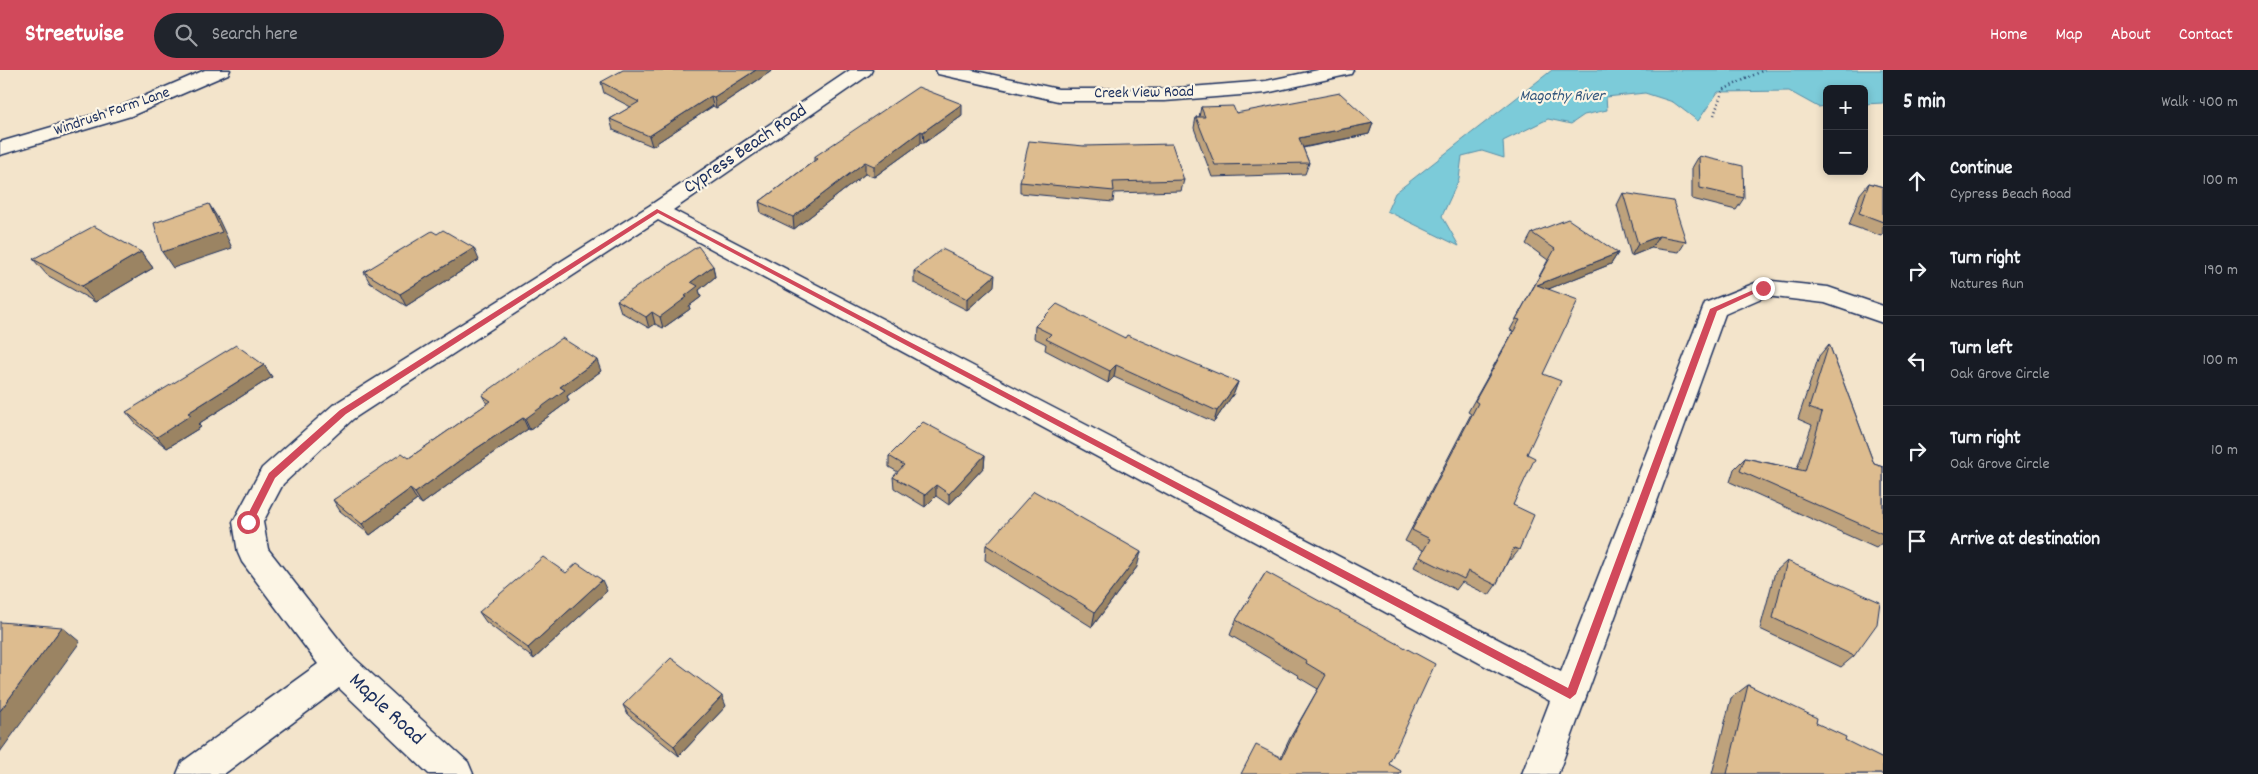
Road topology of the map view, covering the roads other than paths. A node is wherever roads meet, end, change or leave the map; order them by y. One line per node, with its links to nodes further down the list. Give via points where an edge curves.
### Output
1 (222, 70): 5 (street, Windrush Farm Lane, via 124,112)
2 (863, 70): 6 (street, Cypress Beach Road)
3 (944, 70): 4 (street, Creek View Road, via 1058,95 1146,95 1266,87)
4 (1344, 70)
5 (0, 149)
6 (657, 211): 8 (street, Cypress Beach Road, via 343,412 272,476 248,522 253,553); 9 (street)
7 (1883, 315): 9 (street, via 1828,295 1763,288 1714,309)
8 (340, 667): 10 (street); 11 (street, Maple Road)
9 (1570, 694): 12 (street)
10 (195, 774)
11 (455, 774)
12 (1540, 774)

